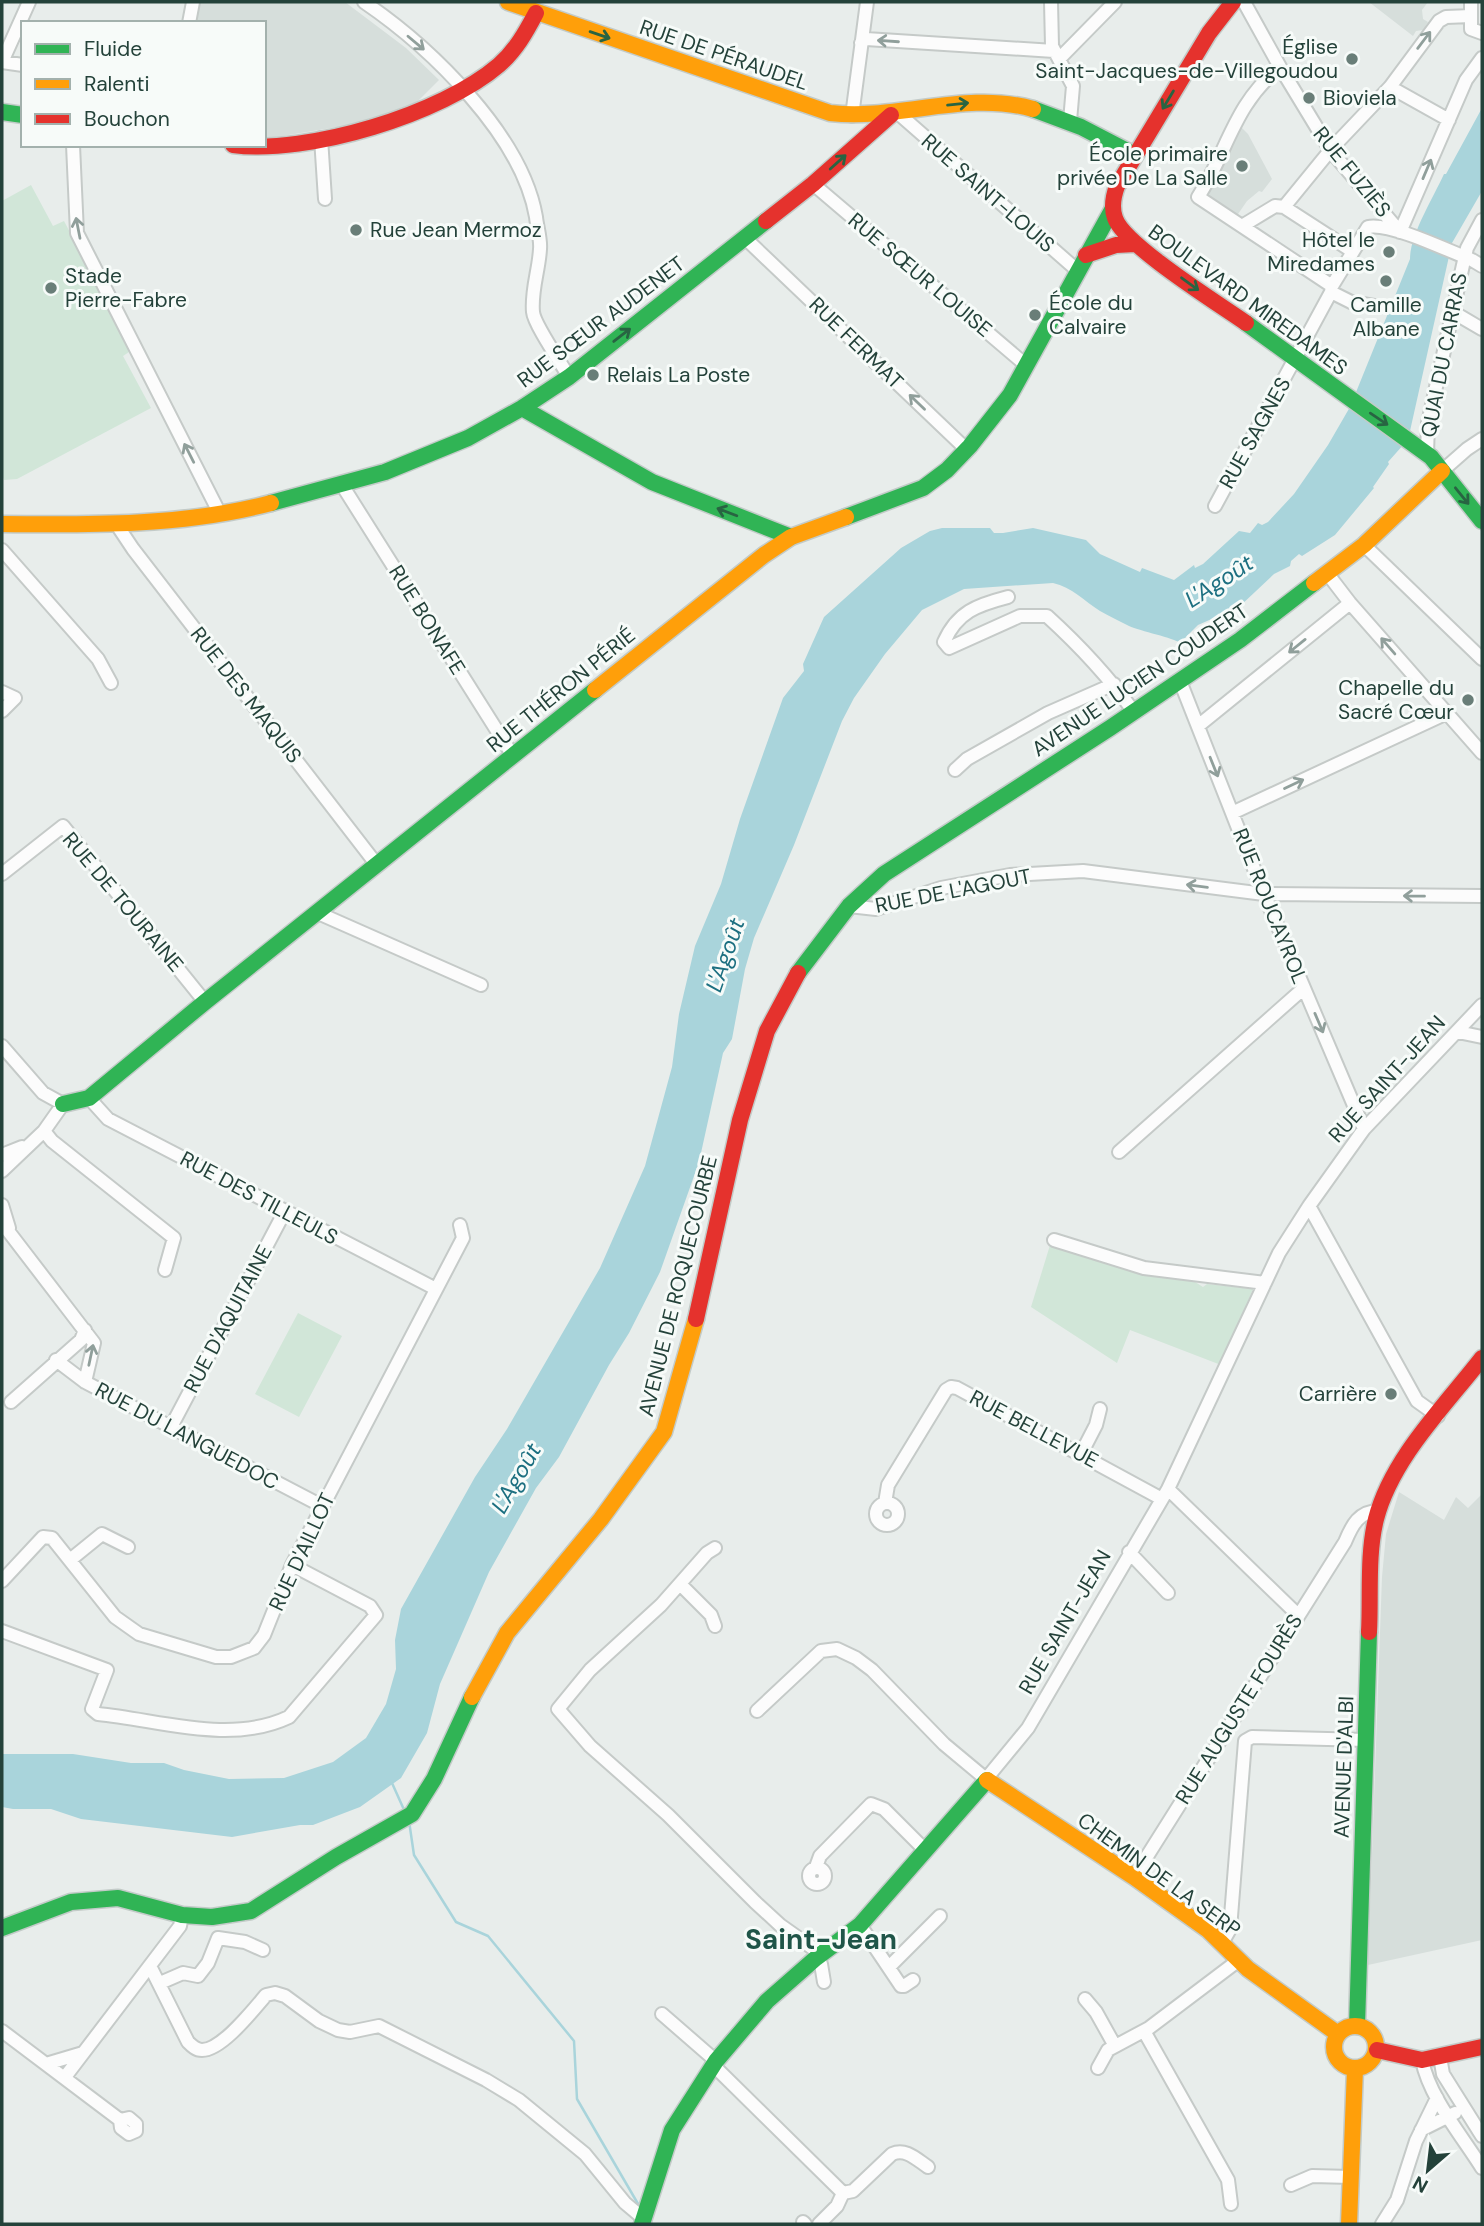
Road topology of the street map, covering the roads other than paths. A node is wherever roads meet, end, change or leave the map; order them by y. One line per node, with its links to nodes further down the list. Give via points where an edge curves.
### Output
1 (29, 2): 17 (street)
2 (193, 2): 12 (street)
3 (364, 2): 21 (street, one-way to 21)
4 (508, 2): 11 (main road, RUE DE PÉRAUDEL)
5 (867, 2): 14 (street)
6 (1051, 2): 15 (street, via 1052,46)
7 (1115, 2): 15 (street)
8 (1233, 2): 32 (main road, RUE THÉRON PÉRIÉ, one-way to 32)
9 (1244, 2): 19 (street, RUE FUZIÈS)
10 (1471, 2): 13 (street)
11 (536, 13): 21 (main road, via 503,60); 25 (main road, RUE DE PÉRAUDEL, one-way to 25, via 819,109)
12 (189, 21)
13 (1475, 26): 20 (street, one-way to 13, via 1439,21 1446,18)
14 (861, 43): 15 (street, one-way to 14); 25 (street)
15 (1057, 55): 27 (street, via 1073,86)
16 (1482, 58): 26 (street, via 1466,80)
17 (2, 62): 18 (street)
18 (21, 65)
19 (1280, 67): 31 (street, RUE FUZIÈS); 38 (street, via 1237,117 1198,197)
20 (1390, 87): 26 (street); 31 (street)
21 (464, 88): 28 (main road, via 390,121); 53 (street, via 516,160 535,212 541,248 533,315)
22 (2, 112): 23 (main road)
23 (21, 115)
24 (895, 115): 25 (main road, RUE DE PÉRAUDEL); 27 (main road, one-way to 27, via 986,102 1043,111); 33 (main road, RUE SŒUR AUDENET, one-way to 24); 46 (street, RUE SAINT-LOUIS)
25 (852, 116)
26 (1449, 120): 39 (street, one-way to 26)
27 (1070, 121): 32 (main road)
28 (321, 138): 30 (main road); 34 (street)
29 (74, 147): 63 (street, one-way to 29, via 77,233)
30 (266, 147)
31 (1331, 150): 35 (street); 39 (street, RUE FUZIÈS)
32 (1135, 155): 36 (main road, RUE THÉRON PÉRIÉ, via 1112,196)
33 (813, 184): 40 (main road, RUE SŒUR AUDENET); 52 (street, RUE SŒUR LOUISE)
34 (325, 199)
35 (1284, 207): 38 (street, via 1275,206); 42 (street)
36 (1112, 210): 41 (main road, BOULEVARD MIREDAMES, via 1121,233); 43 (main road, RUE THÉRON PÉRIÉ)
37 (1482, 220): 44 (street, QUAI DU CARRAS)
38 (1242, 226): 47 (street)
39 (1402, 232): 42 (street, RUE SAGNES, via 1371,226); 44 (street)
40 (745, 238): 53 (main road, RUE SŒUR AUDENET, one-way to 40); 58 (street, RUE FERMAT, one-way to 40)
41 (1135, 244): 43 (main road); 51 (main road, BOULEVARD MIREDAMES, one-way to 51)
42 (1352, 251): 47 (street, RUE SAGNES)
43 (1086, 255): 46 (main road, RUE THÉRON PÉRIÉ)
44 (1465, 257): 45 (street); 49 (street, QUAI DU CARRAS)
45 (1482, 266)
46 (1078, 271): 52 (main road, RUE THÉRON PÉRIÉ)
47 (1332, 289): 48 (street, via 1351,302); 51 (street, RUE SAGNES)
48 (1374, 306)
49 (1453, 309): 50 (street); 59 (street, QUAI DU CARRAS, via 1428,423)
50 (1482, 330)
51 (1296, 360): 59 (main road, BOULEVARD MIREDAMES, one-way to 59); 62 (street, RUE SAGNES)
52 (1027, 366): 58 (main road, RUE THÉRON PÉRIÉ)
53 (569, 377): 54 (main road, RUE SŒUR AUDENET)
54 (538, 397): 55 (main road, RUE SŒUR AUDENET); 56 (main road)
55 (522, 408): 56 (main road); 61 (main road, RUE SŒUR AUDENET, via 432,454)
56 (543, 420): 67 (main road, one-way to 56, via 652,482)
57 (1482, 439): 60 (street)
58 (966, 449): 67 (main road, RUE THÉRON PÉRIÉ, via 936,481 923,488)
59 (1427, 454): 60 (main road, BOULEVARD MIREDAMES)
60 (1442, 471): 64 (main road, BOULEVARD MIREDAMES, one-way to 64); 68 (main road, AVENUE LUCIEN COUDERT)
61 (342, 485): 63 (main road, RUE SŒUR AUDENET); 83 (street, RUE BONAFE)
62 (1215, 506)
63 (220, 514): 66 (main road, RUE SŒUR AUDENET)
64 (1482, 521)
65 (2, 524): 66 (main road, RUE SŒUR AUDENET)
66 (117, 525): 86 (street, RUE DES MAQUIS)
67 (791, 537): 83 (main road, RUE THÉRON PÉRIÉ)
68 (1364, 545): 70 (main road, AVENUE LUCIEN COUDERT); 73 (street)
69 (2, 550): 75 (street, via 98,659)
70 (1327, 573): 72 (street); 74 (main road, AVENUE LUCIEN COUDERT)
71 (1008, 597): 76 (street, via 977,605 963,616 944,642 948,649 1020,616 1047,616)
72 (1350, 603): 80 (street, one-way to 72); 81 (street, one-way to 81)
73 (1482, 659)
74 (1180, 681): 79 (main road, AVENUE LUCIEN COUDERT); 81 (street, RUE ROUCAYROL)
75 (111, 682)
76 (1114, 684): 79 (street); 84 (street, via 1048,713)
77 (2, 692): 78 (street, via 15,698)
78 (2, 711)
79 (1134, 712): 90 (main road, AVENUE LUCIEN COUDERT, via 884,874)
80 (1447, 713): 82 (street); 85 (street, one-way to 80)
81 (1198, 726): 85 (street, RUE ROUCAYROL, one-way to 85)
82 (1482, 753)
83 (513, 756): 86 (main road, RUE THÉRON PÉRIÉ)
84 (955, 770)
85 (1232, 813): 88 (street, RUE ROUCAYROL)
86 (377, 865): 91 (main road, RUE THÉRON PÉRIÉ)
87 (2, 874): 94 (street, RUE DE TOURAINE, via 63,826)
88 (1264, 894): 89 (street, RUE DE L'AGOUT, one-way to 88); 90 (street, RUE DE L'AGOUT, one-way to 90, via 1083,871 1010,875 941,888 876,909); 93 (street, RUE ROUCAYROL)
89 (1482, 896)
90 (849, 906): 151 (main road, AVENUE DE ROQUECOURBE, via 802,966 767,1031 740,1120 698,1311 664,1432 601,1519 508,1633 468,1704 435,1779 407,1816 251,1911)
91 (318, 913): 92 (street); 94 (main road, RUE THÉRON PÉRIÉ)
92 (481, 985)
93 (1304, 988): 101 (street, RUE ROUCAYROL, one-way to 101); 103 (street)
94 (205, 1002): 99 (main road, RUE THÉRON PÉRIÉ)
95 (1482, 1005): 96 (street, RUE SAINT-JEAN)
96 (1458, 1032): 97 (street); 101 (street, RUE SAINT-JEAN)
97 (1482, 1037)
98 (2, 1046): 100 (street, via 43,1093)
99 (89, 1098): 100 (main road, RUE THÉRON PÉRIÉ); 108 (street, RUE DES TILLEULS, via 108,1119)
100 (63, 1104): 102 (street)
101 (1364, 1129): 107 (street, RUE SAINT-JEAN)
102 (44, 1131): 104 (street); 112 (street, via 174,1238)
103 (1119, 1152)
104 (4, 1164): 105 (street)
105 (2, 1181)
106 (2, 1205): 110 (street)
107 (1309, 1206): 114 (street, RUE SAINT-JEAN); 123 (street, via 1417,1401)
108 (285, 1211): 113 (street, RUE DES TILLEULS); 124 (street, RUE D'AQUITAINE)
109 (460, 1225): 115 (street, RUE D'AILLOT, via 463,1238)
110 (6, 1227): 117 (street)
111 (1054, 1240): 114 (street, via 1144,1268)
112 (165, 1270)
113 (415, 1279): 115 (street, RUE DES TILLEULS); 116 (street, via 422,1294)
114 (1265, 1283): 126 (street, RUE SAINT-JEAN)
115 (436, 1289): 116 (street, RUE D'AILLOT)
116 (422, 1315): 128 (street, RUE D'AILLOT)
117 (85, 1330): 119 (street); 120 (street, one-way to 117, via 94,1343)
118 (1482, 1358): 123 (main road, AVENUE D'ALBI)
119 (56, 1360): 120 (street, RUE DU LANGUEDOC); 121 (street)
120 (85, 1382): 124 (street, RUE DU LANGUEDOC)
121 (11, 1402)
122 (1100, 1409): 125 (street)
123 (1438, 1416): 129 (main road, AVENUE D'ALBI, via 1397,1472)
124 (171, 1427): 128 (street, RUE DU LANGUEDOC)
125 (1081, 1454): 126 (street, RUE BELLEVUE); 127 (street, RUE BELLEVUE, via 951,1387 888,1485)
126 (1165, 1494): 134 (street, RUE SAINT-JEAN); 140 (street, RUE BELLEVUE)
127 (885, 1503)
128 (322, 1506): 136 (street, RUE D'AILLOT)
129 (1378, 1511): 130 (main road, AVENUE D'ALBI); 131 (street, RUE AUGUSTE FOURÈS, via 1362,1515)
130 (1375, 1532): 131 (street, via 1362,1530); 144 (main road, AVENUE D'ALBI)
131 (1345, 1542): 140 (street, RUE AUGUSTE FOURÈS)
132 (128, 1547): 135 (street, via 103,1534)
133 (715, 1548): 138 (street)
134 (1129, 1552): 139 (street); 145 (street, RUE SAINT-JEAN, via 1028,1728)
135 (69, 1560): 136 (street, RUE D'AILLOT, via 115,1617 139,1634 216,1657 254,1648 264,1635); 137 (street, RUE D'AILLOT, via 52,1538 43,1538)
136 (292, 1565): 142 (street, via 370,1606 376,1615 289,1717 270,1726 204,1730 98,1714 92,1709 107,1670)
137 (2, 1581)
138 (680, 1584): 141 (street, via 711,1615); 157 (street, via 590,1670 558,1709 590,1746 780,1925)
139 (1168, 1592)
140 (1298, 1615): 148 (street, RUE AUGUSTE FOURÈS)
141 (715, 1626)
142 (2, 1630)
143 (757, 1711): 145 (street, via 821,1651 837,1649 872,1671)
144 (1366, 1741): 155 (street, via 1252,1737 1245,1741 1230,1929); 166 (main road, AVENUE D'ALBI)
145 (986, 1779): 146 (main road, RUE SAINT-JEAN); 148 (main road, CHEMIN DE LA SERP)
146 (925, 1850): 147 (street, via 884,1809 871,1804 820,1856); 152 (main road, RUE SAINT-JEAN)
147 (816, 1867)
148 (1134, 1877): 155 (main road, CHEMIN DE LA SERP)
149 (182, 1914): 151 (main road, AVENUE DE ROQUECOURBE); 153 (main road, AVENUE DE ROQUECOURBE, via 118,1898 71,1902); 159 (street, via 180,1926)
150 (940, 1916): 160 (street)
151 (212, 1917): 154 (street, via 211,1927)
152 (860, 1925): 157 (main road, RUE SAINT-JEAN); 160 (street)
153 (2, 1928)
154 (218, 1938): 156 (street); 163 (street, via 198,1976 183,1973)
155 (1223, 1943): 158 (main road, CHEMIN DE LA SERP)
156 (263, 1950)
157 (819, 1956): 162 (street); 176 (main road, RUE SAINT-JEAN, via 753,2016)
158 (1239, 1960): 168 (street); 169 (main road, CHEMIN DE LA SERP)
159 (150, 1966): 163 (street); 173 (street)
160 (889, 1967): 161 (street, via 901,1986)
161 (913, 1980)
162 (824, 1982)
163 (160, 1983): 193 (street, via 194,2048 217,2045 266,1996 275,1993 338,2030 379,2026 412,2042 519,2100 585,2154 625,2203)
164 (1085, 1999): 170 (street)
165 (662, 2014): 176 (street)
166 (1357, 2026): 169 (main road); 172 (main road, via 1370,2031)
167 (2, 2031): 177 (street)
168 (1144, 2031): 170 (street); 192 (street, via 1228,2180)
169 (1338, 2034): 179 (main road, via 1335,2053 1342,2064)
170 (1115, 2046): 178 (street)
171 (1482, 2048): 174 (main road)
172 (1377, 2050): 175 (main road); 179 (main road, via 1367,2065)
173 (83, 2053): 177 (street); 180 (street)
174 (1440, 2057): 175 (main road); 182 (street, via 1443,2074)
175 (1422, 2060): 181 (street)
176 (715, 2063): 191 (street); 193 (main road, RUE SAINT-JEAN, via 672,2130)
177 (46, 2064): 180 (street)
178 (1098, 2068)
179 (1355, 2069): 189 (main road)
180 (65, 2077): 184 (street)
181 (1437, 2098): 183 (street); 185 (street)
182 (1464, 2108): 183 (street); 186 (street)
183 (1450, 2117): 185 (street); 188 (street)
184 (120, 2120)
185 (1421, 2130): 194 (street)
186 (1482, 2136)
187 (928, 2167): 191 (street, via 897,2152 853,2191)
188 (1482, 2168)
189 (1351, 2177): 190 (street, via 1312,2176); 196 (main road)
190 (1291, 2185)
191 (843, 2193): 195 (street, via 838,2206)
192 (1231, 2204)
193 (644, 2218)
194 (1385, 2223)
195 (819, 2224)
196 (1349, 2224)

